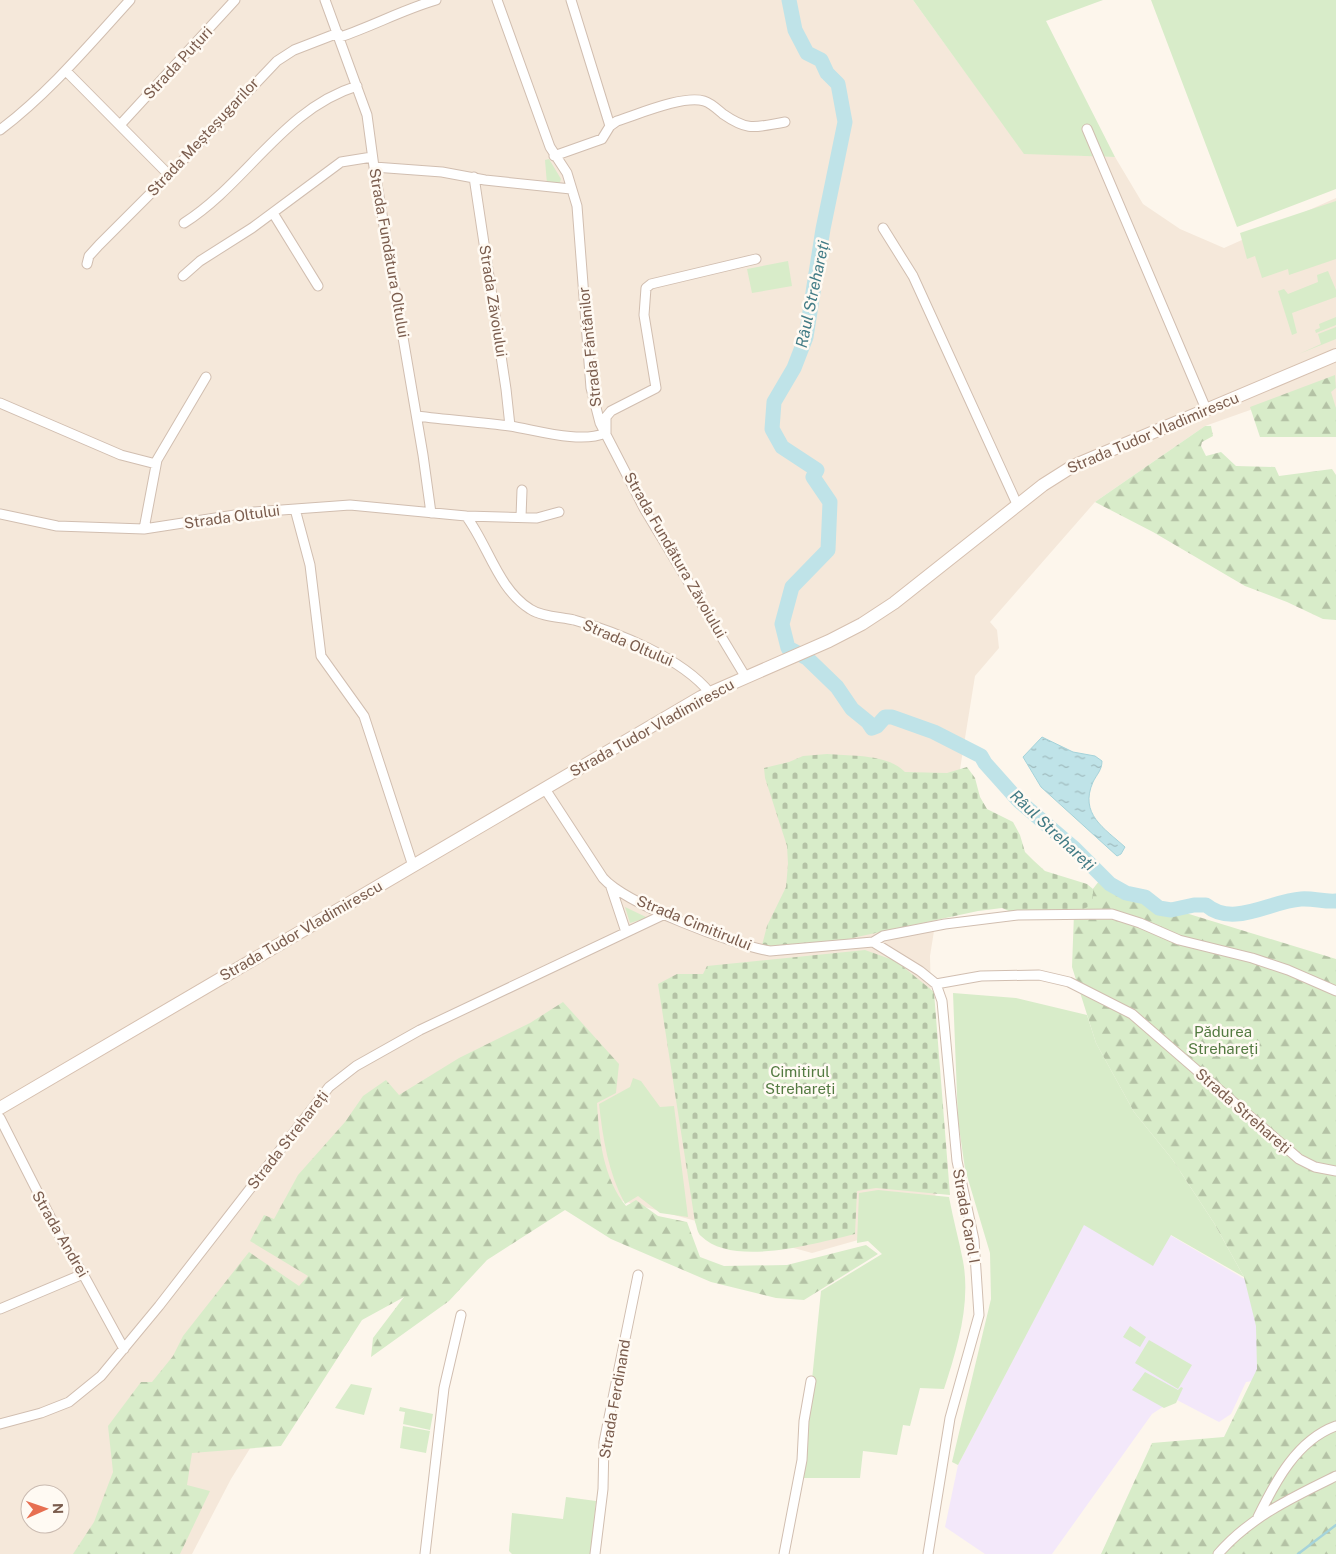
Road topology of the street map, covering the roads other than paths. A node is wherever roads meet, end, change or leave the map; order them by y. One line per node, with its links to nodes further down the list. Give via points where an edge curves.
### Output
1 (130, 0): 8 (street)
2 (235, 0): 11 (street, Strada Puțuri)
3 (325, 0): 7 (street, Strada Fundătura Oltului)
4 (436, 0): 7 (street, Strada Meșteșugarilor, via 412,7 370,27)
5 (497, 0): 15 (street, Strada Fântânilor)
6 (571, 0): 12 (street)
7 (339, 35): 9 (street, Strada Fundătura Oltului); 18 (street, Strada Meșteșugarilor, via 294,50 277,61)
8 (66, 71): 11 (street); 14 (street)
9 (357, 86): 16 (street, Strada Fundătura Oltului, via 367,115); 22 (street, via 317,104 280,134 220,195)
10 (785, 122): 12 (street, via 740,126 710,104 686,101 617,121)
11 (120, 125): 18 (street)
12 (610, 126): 15 (street, via 602,139)
13 (1087, 129): 31 (street)
14 (0, 130)
15 (554, 156): 20 (street, Strada Fântânilor, via 567,173)
16 (372, 157): 17 (street, Strada Fundătura Oltului); 21 (street, via 341,162)
17 (374, 167): 19 (street); 32 (street, Strada Fundătura Oltului)
18 (169, 175): 25 (street, Strada Meșteșugarilor, via 99,245 89,256)
19 (474, 177): 20 (street); 33 (street, Strada Zăvoiului)
20 (571, 189): 34 (street, Strada Fântânilor, via 577,206 591,388 600,423)
21 (273, 213): 26 (street, via 200,261); 27 (street)
22 (184, 223)
23 (883, 228): 37 (street, via 914,276)
24 (756, 258): 34 (street, via 651,284 646,288 644,315 656,388 611,411 606,417)
25 (87, 264)
26 (183, 276)
27 (318, 286)
28 (1336, 356): 31 (main road, Strada Tudor Vladimirescu)
29 (206, 377): 35 (street)
30 (0, 403): 35 (street, via 121,455)
31 (1206, 409): 37 (main road, Strada Tudor Vladimirescu, via 1072,466)
32 (417, 416): 33 (street); 40 (street, Strada Fundătura Oltului)
33 (510, 426): 34 (street, via 577,437)
34 (606, 433): 45 (street, Strada Fundătura Zăvoiului, via 645,510)
35 (156, 464): 44 (street)
36 (522, 490): 43 (street)
37 (1018, 504): 45 (main road, Strada Tudor Vladimirescu, via 894,603 862,624)
38 (295, 509): 40 (street, Strada Oltului, via 350,505); 44 (street, Strada Oltului); 48 (street, via 310,565 321,656 364,716)
39 (559, 512): 43 (street, Strada Oltului, via 537,518)
40 (431, 513): 42 (street, Strada Oltului)
41 (0, 514): 44 (street, Strada Oltului, via 56,526)
42 (466, 516): 43 (street, Strada Oltului); 46 (street, Strada Oltului, via 508,587 530,609 598,628 658,653 693,674)
43 (521, 517)
44 (144, 529)
45 (745, 676): 46 (main road, Strada Tudor Vladimirescu)
46 (710, 693): 47 (main road, Strada Tudor Vladimirescu)
47 (545, 789): 48 (main road, Strada Tudor Vladimirescu); 49 (street, Strada Cimitirului)
48 (413, 866): 55 (main road, Strada Tudor Vladimirescu)
49 (611, 888): 50 (street, Strada Cimitirului); 51 (street, Strada Cimitirului)
50 (665, 914): 51 (street, Strada Strehareți); 52 (street, Strada Cimitirului, via 741,944 770,951)
51 (626, 932): 62 (street, Strada Strehareți, via 420,1030 356,1066 329,1087)
52 (873, 942): 53 (street); 54 (street, Strada Cimitirului, via 883,936 945,924 1018,915 1112,914 1179,940 1288,970)
53 (936, 984): 57 (street, Strada Strehareți, via 981,976 1039,975 1069,982 1095,994 1132,1014 1299,1159 1315,1168); 71 (street, Strada Carol I, via 942,1001 957,1161 974,1240 979,1315 950,1418)
54 (1336, 991)
55 (0, 1108)
56 (0, 1118): 58 (street, Strada Andrei, via 63,1242)
57 (1336, 1171)
58 (83, 1274): 60 (street); 62 (street, Strada Andrei)
59 (638, 1275): 69 (street, Strada Ferdinand, via 604,1442 603,1489)
60 (0, 1309)
61 (461, 1315): 68 (street, via 444,1388)
62 (124, 1349): 64 (street, Strada Strehareți, via 101,1376 69,1402)
63 (811, 1381): 70 (street, via 802,1460)
64 (0, 1424)
65 (1336, 1426): 67 (street, via 1305,1445 1284,1470)
66 (1336, 1476): 67 (street)
67 (1258, 1518): 72 (street)
68 (425, 1554)
69 (595, 1554)
70 (784, 1554)
71 (928, 1554)
72 (1218, 1554)

